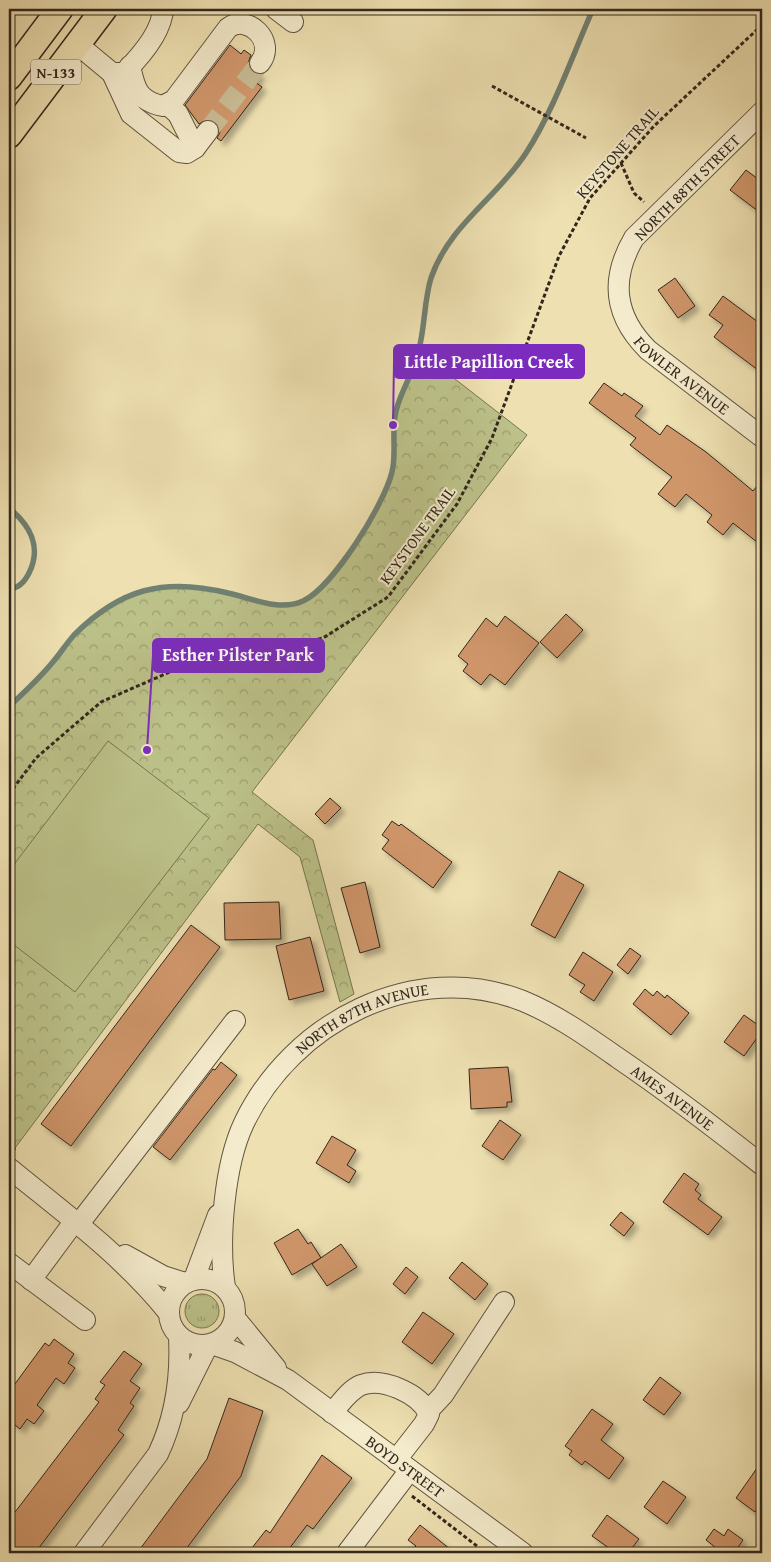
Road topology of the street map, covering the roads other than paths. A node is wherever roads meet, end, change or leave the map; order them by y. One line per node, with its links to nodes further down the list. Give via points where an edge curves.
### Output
1 (60, 9): 9 (main road, N-133)
2 (104, 9): 6 (main road, N-133)
3 (163, 9): 8 (street, via 163,20 154,34)
4 (276, 9): 5 (street)
5 (293, 22)
6 (77, 44): 8 (street); 13 (main road, N-133)
7 (260, 63): 10 (street, via 266,46 262,36 253,28 233,24 174,100)
8 (121, 70): 10 (street, via 140,96 151,104); 14 (street, via 130,114 180,152 187,153)
9 (9, 77)
10 (167, 104): 14 (street, via 178,114)
11 (761, 114): 15 (street, NORTH 88TH STREET, via 634,238 619,275)
12 (208, 131): 14 (street)
13 (9, 135)
14 (195, 148)
15 (619, 299): 16 (street, FOWLER AVENUE, via 628,326 648,350)
16 (762, 437)
17 (235, 1020): 22 (street)
18 (580, 1032): 20 (street, AMES AVENUE, via 674,1097); 21 (street, NORTH 87TH AVENUE, via 522,1001 468,988 417,989 355,1010 305,1042 285,1062 244,1123 234,1148)
19 (16, 1162): 22 (street)
20 (762, 1165)
21 (226, 1189): 26 (street, NORTH 87TH AVENUE, via 208,1243); 27 (street, NORTH 87TH AVENUE, via 222,1259)
22 (76, 1224): 23 (street); 25 (street)
23 (99, 1241): 26 (street, via 163,1276); 29 (street)
24 (9, 1263): 25 (street)
25 (32, 1280): 31 (street)
26 (189, 1281): 27 (street, via 216,1281); 29 (street, via 175,1291)
27 (224, 1287): 30 (street, BOYD STREET, via 235,1306)
28 (504, 1302): 35 (street, via 443,1395)
29 (168, 1312): 32 (street, via 170,1323)
30 (235, 1318): 33 (street, via 225,1337); 34 (street, BOYD STREET)
31 (85, 1320)
32 (179, 1337): 33 (street, BOYD STREET, via 194,1345); 37 (street, via 177,1387)
33 (210, 1344): 34 (street, BOYD STREET, via 235,1352); 37 (street)
34 (288, 1380): 36 (street, BOYD STREET)
35 (428, 1411): 36 (street, via 394,1385 377,1383 360,1386); 38 (street)
36 (332, 1413): 38 (street, BOYD STREET)
37 (170, 1423): 39 (street, via 158,1454)
38 (403, 1465): 40 (street); 41 (street, BOYD STREET)
39 (84, 1553)
40 (347, 1553)
41 (523, 1553)

